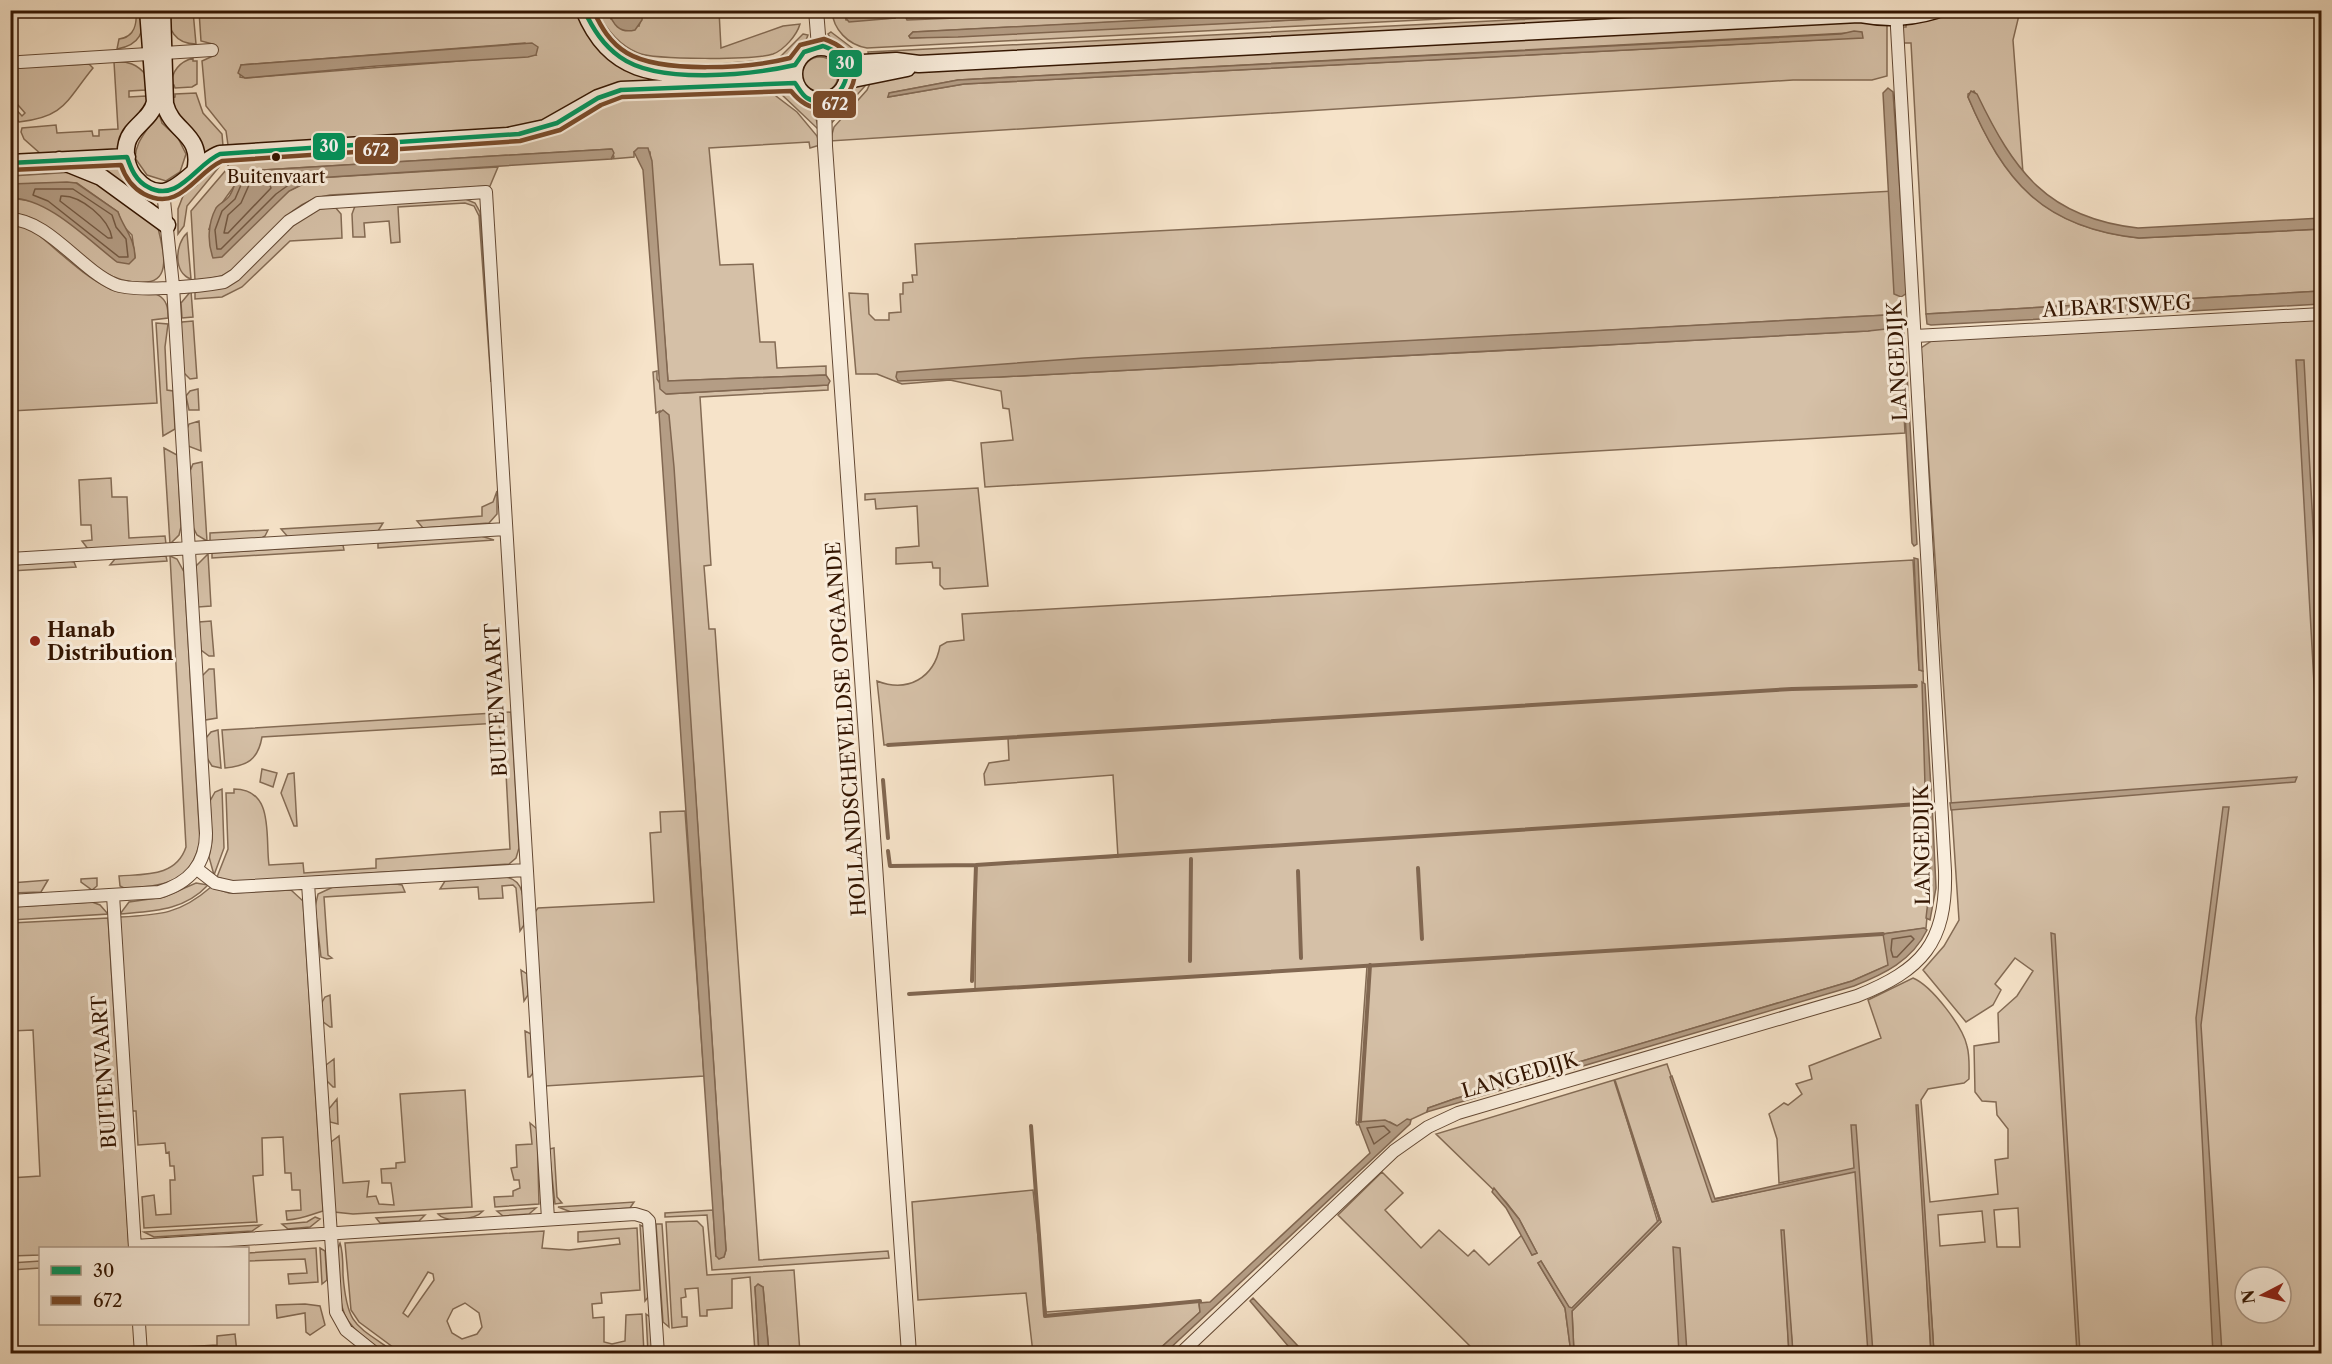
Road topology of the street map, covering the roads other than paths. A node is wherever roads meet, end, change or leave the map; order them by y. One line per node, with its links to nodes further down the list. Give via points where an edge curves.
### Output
1 (148, 10): 10 (main road)
2 (162, 10): 10 (main road)
3 (584, 10): 12 (main road, via 593,32 607,48 626,63 647,71 678,75 775,70)
4 (816, 10): 8 (street)
5 (1936, 10): 7 (main road)
6 (1865, 12): 7 (main road); 13 (main road, via 920,64 897,72)
7 (1897, 14): 25 (street, LANGEDIJK)
8 (819, 47): 12 (main road, via 804,52); 13 (main road, via 836,51)
9 (212, 50): 10 (street)
10 (157, 54): 11 (street); 16 (main road, via 154,108 128,140); 19 (main road, via 167,111 192,139)
11 (20, 62)
12 (795, 65): 14 (main road)
13 (847, 72): 15 (main road, via 838,95)
14 (795, 83): 15 (main road, via 803,95); 19 (main road, via 628,88 606,94 557,123 530,132 227,153 210,159)
15 (824, 101): 41 (street, HOLLANDSCHEVELDSE OPGAANDE)
16 (126, 157): 17 (main road); 20 (main road, via 139,183 150,190)
17 (59, 160): 18 (main road); 22 (main road, via 102,177)
18 (10, 163)
19 (195, 172): 20 (main road, via 178,187)
20 (163, 191): 22 (street)
21 (10, 219): 23 (street, BUITENVAART, via 35,226 116,285 135,289)
22 (167, 225): 23 (street)
23 (173, 286): 26 (street, BUITENVAART, via 224,282 289,221 318,203 486,192); 27 (street)
24 (2322, 314): 25 (street, ALBARTSWEG)
25 (1915, 336): 42 (street, LANGEDIJK, via 1946,871 1943,909 1932,942 1914,965 1894,980 1857,996 1458,1113 1428,1127 1394,1151)
26 (506, 529): 27 (street); 30 (street, BUITENVAART)
27 (189, 548): 28 (street); 29 (street, via 206,833)
28 (10, 559)
29 (197, 869): 31 (street, via 225,886); 32 (street, via 172,888)
30 (526, 870): 31 (street); 34 (street, BUITENVAART)
31 (308, 883): 35 (street)
32 (113, 895): 33 (street); 36 (street, BUITENVAART)
33 (10, 901)
34 (548, 1219): 35 (street, BUITENVAART); 40 (street, BUITENVAART, via 635,1214 649,1221)
35 (329, 1233): 36 (street, BUITENVAART); 39 (street, via 339,1322)
36 (135, 1247)
37 (139, 1325): 38 (street)
38 (141, 1353)
39 (376, 1353)
40 (658, 1353)
41 (909, 1353)
42 (1180, 1353)

